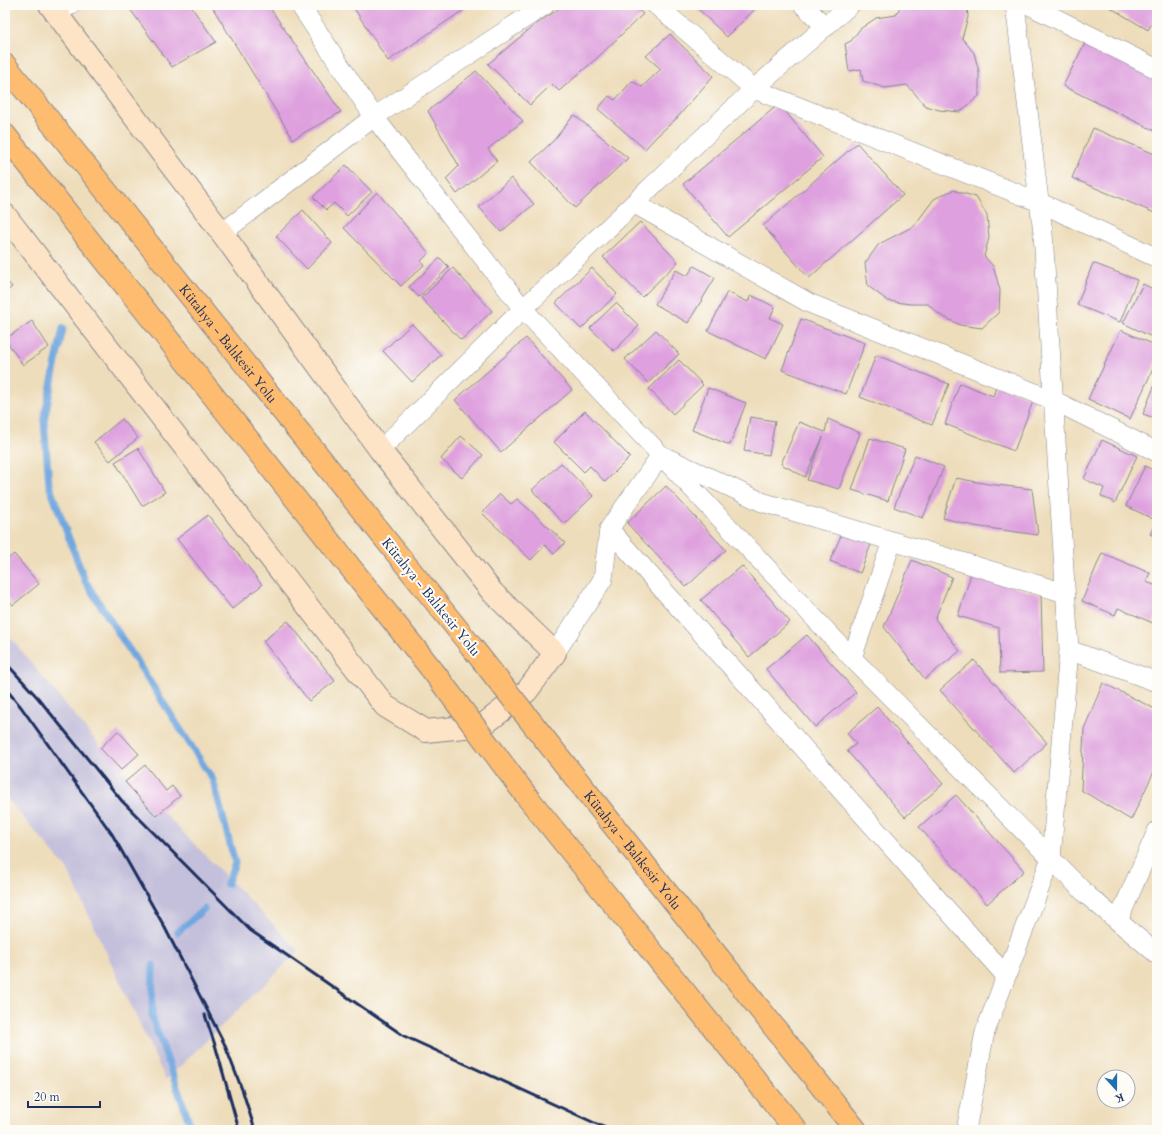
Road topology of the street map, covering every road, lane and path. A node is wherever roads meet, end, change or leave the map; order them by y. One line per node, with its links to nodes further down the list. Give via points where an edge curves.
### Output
1 (300, 5): 13 (street)
2 (545, 5): 13 (street)
3 (656, 5): 12 (street)
4 (803, 5): 9 (street)
5 (850, 5): 9 (street)
6 (1015, 5): 15 (street)
7 (1029, 5): 11 (street)
8 (59, 8): 18 (main road)
9 (826, 27): 12 (street)
10 (5, 65): 38 (highway, Kütahya - Balıkesir Yolu, bridge)
11 (1157, 69)
12 (754, 89): 15 (street); 16 (street)
13 (374, 117): 18 (street); 20 (street)
14 (5, 135): 37 (highway, bridge, via 433,672 528,798)
15 (1039, 202): 19 (street); 21 (street)
16 (635, 204): 20 (street); 21 (street, via 809,303)
17 (5, 216): 29 (main road, via 385,706 426,732 483,725 527,690)
18 (222, 233): 22 (main road)
19 (1157, 258)
20 (523, 309): 22 (street); 24 (street)
21 (1053, 400): 23 (street); 27 (street)
22 (380, 450): 29 (main road, via 493,593)
23 (1157, 452)
24 (661, 456): 25 (street); 26 (street, via 762,502); 30 (street)
25 (609, 529): 29 (street, via 603,579); 36 (street)
26 (892, 541): 27 (street); 30 (street)
27 (1065, 592): 28 (street)
28 (1069, 650): 31 (street); 33 (street)
29 (555, 653)
30 (852, 658): 33 (street)
31 (1157, 682)
32 (1157, 831): 34 (street)
33 (1050, 858): 34 (street); 36 (street)
34 (1118, 921): 35 (street)
35 (1157, 954)
36 (1006, 976): 39 (street, via 985,1032)
37 (796, 1130)
38 (856, 1130)
39 (966, 1130)

